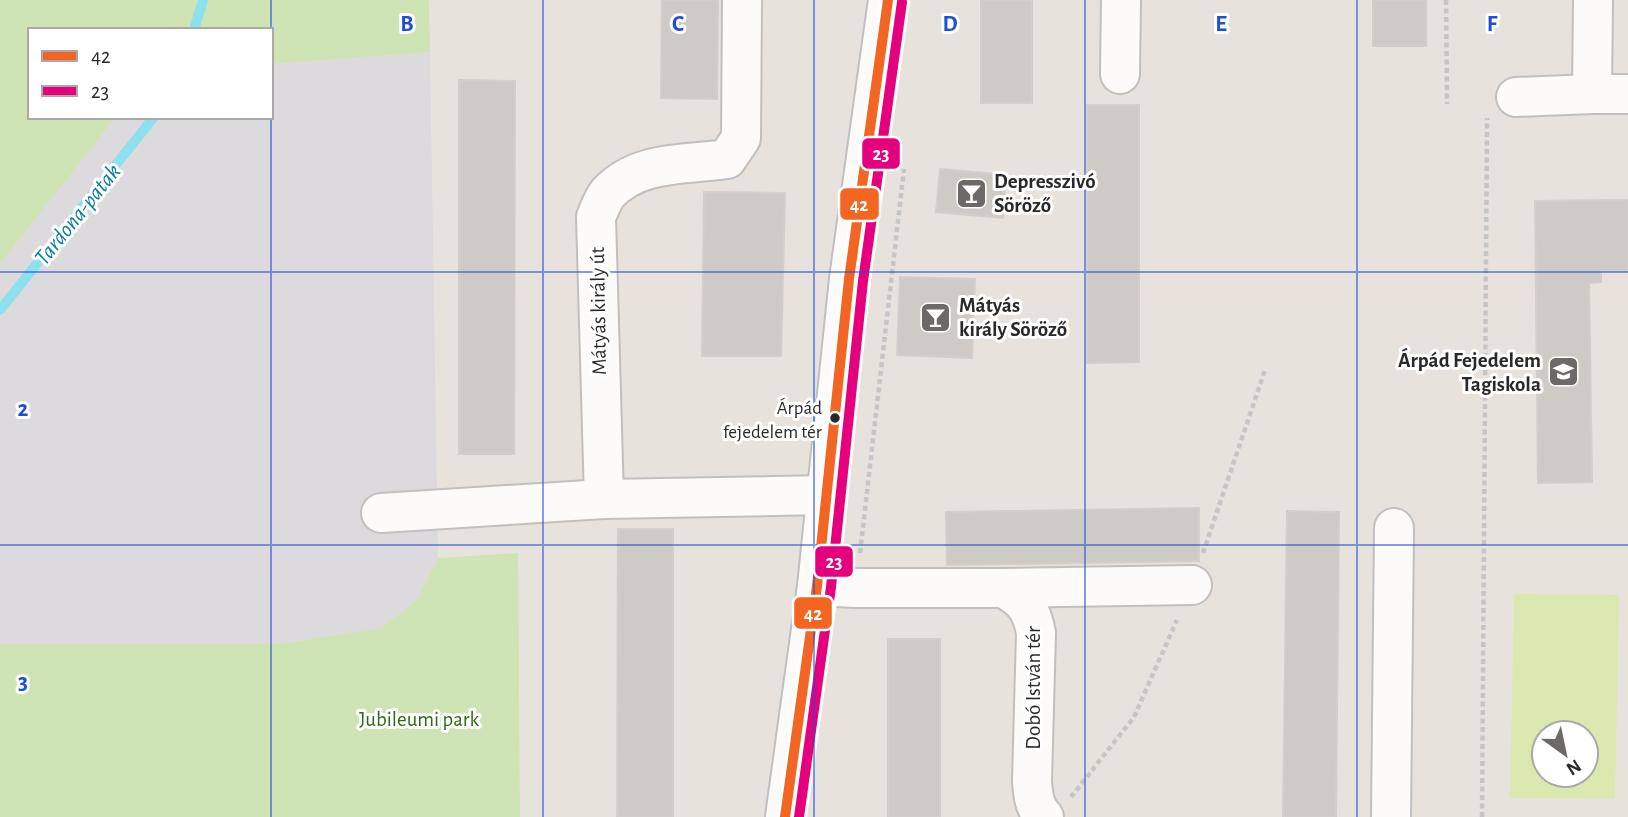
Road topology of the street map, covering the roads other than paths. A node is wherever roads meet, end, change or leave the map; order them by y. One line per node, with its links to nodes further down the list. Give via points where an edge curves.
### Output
1 (742, 0): 9 (street, Mátyás király út, via 741,138 727,159 667,164 633,173 607,194 596,217)
2 (888, 0): 8 (street, via 849,279)
3 (1121, 0): 5 (street)
4 (1593, 0): 6 (street)
5 (1120, 74)
6 (1610, 94): 7 (street)
7 (1501, 106)
8 (827, 495): 9 (street); 13 (street)
9 (604, 499): 10 (street)
10 (381, 513)
11 (1394, 528): 17 (street)
12 (1192, 585): 14 (street)
13 (817, 586): 14 (street); 15 (street)
14 (1003, 588): 16 (street, Dobó István tér, via 1018,596 1033,616 1033,795)
15 (785, 817)
16 (1044, 817)
17 (1391, 817)

